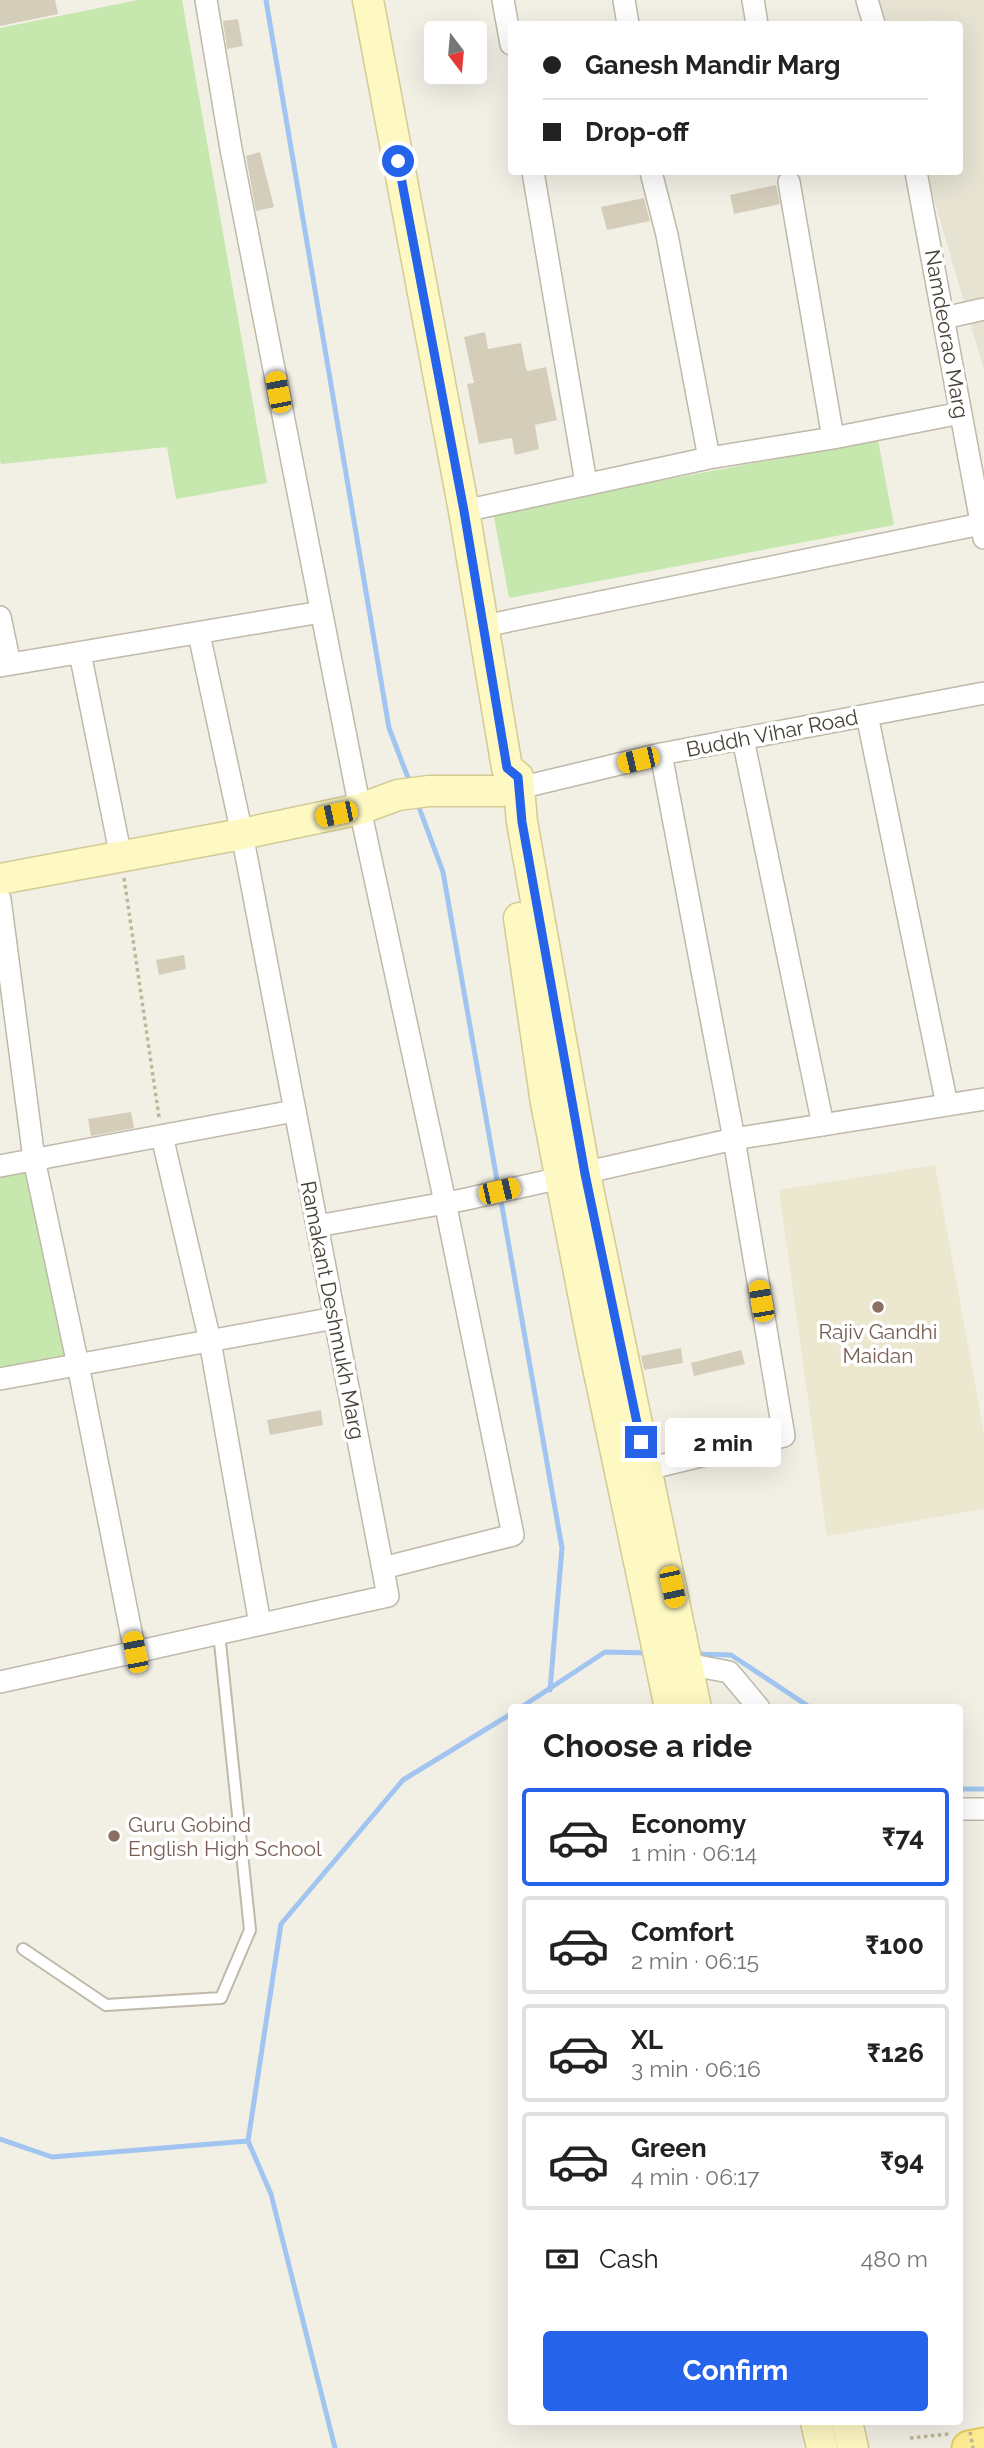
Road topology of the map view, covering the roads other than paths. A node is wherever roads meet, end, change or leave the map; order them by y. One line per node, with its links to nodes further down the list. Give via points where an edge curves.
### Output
1 (206, 0): 23 (street)
2 (368, 0): 21 (street)
3 (503, 0): 10 (street)
4 (624, 0): 7 (street)
5 (752, 0): 8 (street)
6 (867, 0): 9 (street)
7 (628, 21)
8 (756, 21)
9 (873, 21)
10 (508, 28)
11 (534, 175): 20 (street)
12 (652, 175): 19 (street)
13 (917, 175): 16 (street, Namdeorao Marg)
14 (789, 182): 18 (street)
15 (984, 309): 16 (street)
16 (944, 318): 17 (street, Namdeorao Marg)
17 (961, 413): 18 (street); 22 (street, Namdeorao Marg)
18 (833, 438): 19 (street)
19 (709, 458): 20 (street)
20 (586, 483): 21 (street)
21 (464, 511): 25 (street)
22 (983, 532): 25 (street)
23 (321, 612): 26 (street); 34 (street)
24 (0, 617): 28 (street)
25 (484, 626): 33 (street)
26 (199, 634): 27 (street); 35 (street, Ramakant Deshmukh Marg)
27 (80, 653): 28 (street); 36 (street)
28 (5, 665)
29 (984, 692): 30 (street, Buddh Vihar Road)
30 (867, 715): 31 (street, Buddh Vihar Road); 40 (street)
31 (743, 739): 32 (street, Buddh Vihar Road); 42 (street)
32 (661, 754): 33 (street, Buddh Vihar Road); 44 (street)
33 (509, 782): 34 (street, via 398,795); 47 (street, via 524,836)
34 (360, 809): 35 (street); 48 (street)
35 (242, 834): 36 (street); 41 (street, Ramakant Deshmukh Marg)
36 (121, 857): 37 (street)
37 (0, 879)
38 (0, 899): 45 (street)
39 (984, 1100): 40 (street)
40 (947, 1105): 42 (street)
41 (295, 1111): 43 (street); 49 (street, Ramakant Deshmukh Marg)
42 (822, 1125): 44 (street)
43 (162, 1136): 45 (street); 51 (street)
44 (734, 1139): 47 (street); 54 (street, via 784,1436)
45 (34, 1159): 46 (street); 52 (street)
46 (0, 1166)
47 (573, 1176): 48 (street); 54 (street); 56 (street, via 592,1339)
48 (454, 1201): 49 (street); 55 (street, via 513,1535)
49 (317, 1226): 50 (street, Ramakant Deshmukh Marg)
50 (335, 1318): 51 (street); 55 (street, Ramakant Deshmukh Marg)
51 (210, 1341): 52 (street); 57 (street)
52 (78, 1365): 53 (street); 59 (street)
53 (0, 1379)
54 (646, 1469): 56 (street)
55 (383, 1568): 57 (street, Ramakant Deshmukh Marg, via 388,1595)
56 (665, 1620): 60 (street)
57 (260, 1624): 58 (street, Ramakant Deshmukh Marg)
58 (219, 1633): 59 (street, Ramakant Deshmukh Marg); 67 (lane, via 250,1930 221,1998 106,2005)
59 (135, 1652): 61 (street, Ramakant Deshmukh Marg)
60 (674, 1663): 62 (street); 63 (street); 64 (street, via 729,1672)
61 (0, 1679)
62 (670, 1704)
63 (694, 1704)
64 (756, 1704)
65 (963, 1809): 66 (street)
66 (984, 1809)
67 (23, 1949)
68 (817, 2425): 70 (street)
69 (848, 2425): 71 (street)
70 (822, 2448)
71 (853, 2448)

